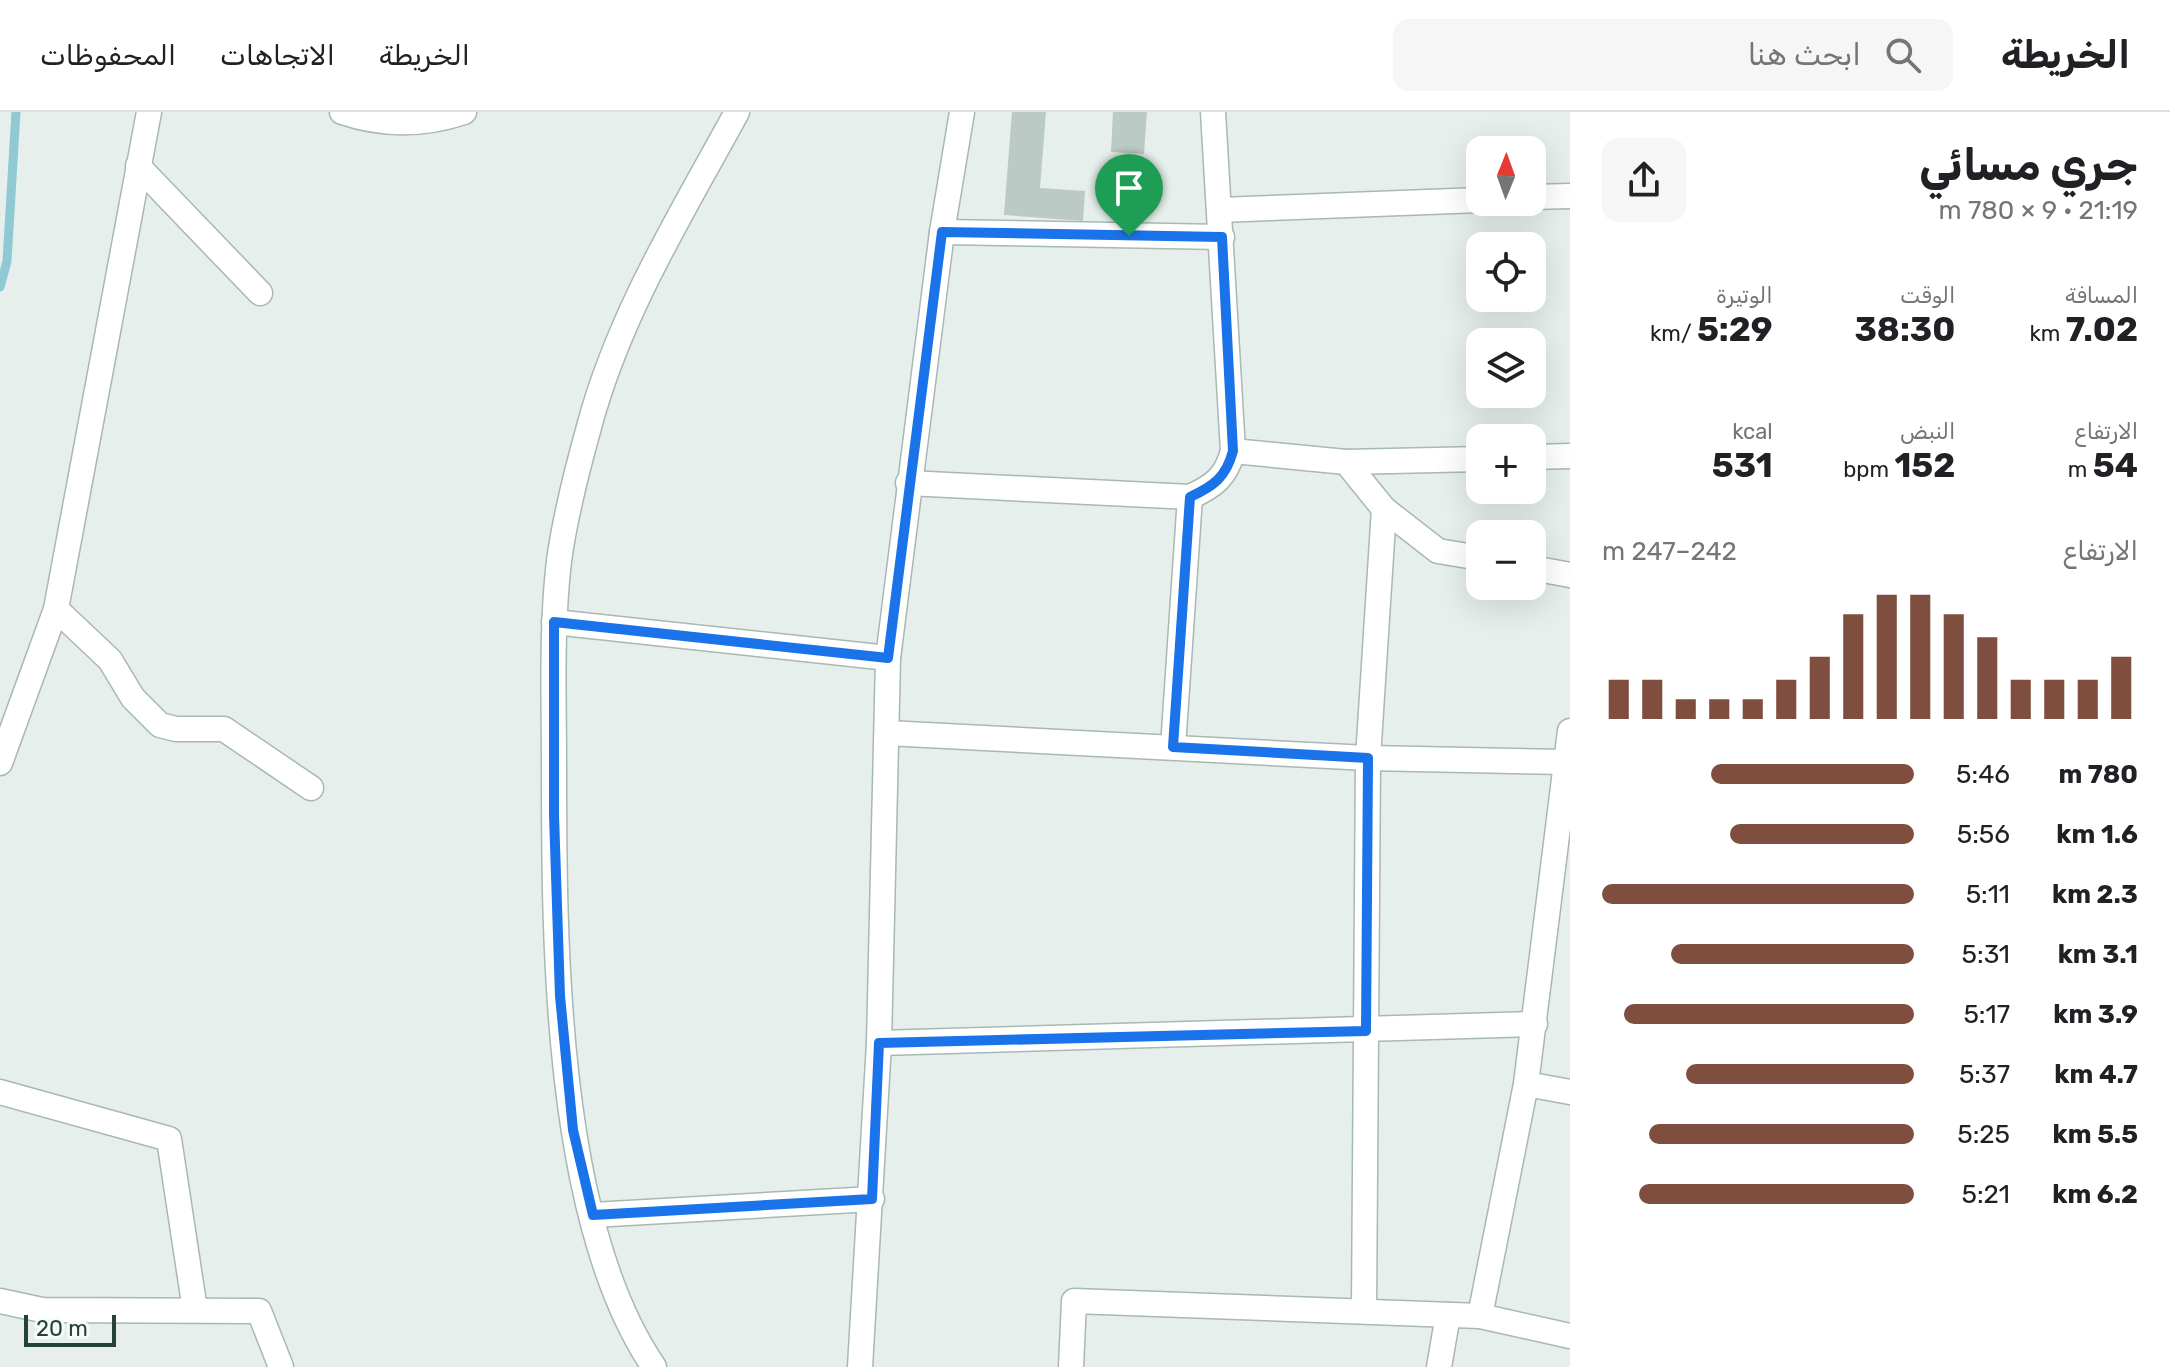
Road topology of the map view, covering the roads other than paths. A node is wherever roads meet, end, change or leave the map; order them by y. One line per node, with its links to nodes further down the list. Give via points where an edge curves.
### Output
1 (149, 112): 7 (street)
2 (342, 112): 3 (street, via 372,122 414,124)
3 (464, 112)
4 (737, 112): 27 (street, via 638,297 607,370 573,491 559,559)
5 (961, 112): 12 (street)
6 (1213, 112): 11 (street)
7 (138, 166): 14 (street); 26 (street)
8 (1570, 196): 9 (street)
9 (1546, 197)
10 (1466, 201): 11 (street)
11 (1220, 210): 13 (street)
12 (942, 232): 13 (street); 20 (street)
13 (1222, 237): 15 (street)
14 (260, 293)
15 (1233, 451): 19 (street); 21 (street, via 1227,472)
16 (1570, 456): 17 (street)
17 (1546, 457)
18 (1466, 459): 19 (street)
19 (1346, 462): 22 (street)
20 (908, 483): 21 (street); 28 (street)
21 (1190, 497): 31 (street)
22 (1384, 509): 23 (street, via 1438,551); 32 (street)
23 (1466, 556)
24 (1546, 571): 25 (street)
25 (1570, 575)
26 (56, 609): 33 (street); 35 (street, via 110,660 133,698 160,725 224,729)
27 (554, 622): 28 (street); 43 (street, via 560,996 573,1130)
28 (888, 658): 30 (street)
29 (1570, 731): 34 (street)
30 (887, 733): 31 (street); 38 (street)
31 (1173, 747): 32 (street)
32 (1368, 758): 34 (street); 37 (street)
33 (0, 763)
34 (1567, 765): 36 (street)
35 (311, 788)
36 (1535, 1024): 37 (street); 39 (street)
37 (1366, 1031): 38 (street); 46 (street)
38 (879, 1043): 42 (street)
39 (1526, 1084): 41 (street); 48 (street)
40 (0, 1092): 45 (street, via 169,1139)
41 (1570, 1092)
42 (872, 1199): 43 (street); 52 (street)
43 (593, 1215): 51 (street, via 614,1289)
44 (0, 1301): 45 (street, via 42,1310)
45 (195, 1310): 50 (street, via 259,1311)
46 (1364, 1311): 47 (street); 53 (street, via 1074,1301)
47 (1448, 1315): 48 (street); 54 (street)
48 (1480, 1316): 49 (street)
49 (1570, 1336)
50 (281, 1367)
51 (654, 1367)
52 (860, 1367)
53 (1071, 1367)
54 (1439, 1367)

